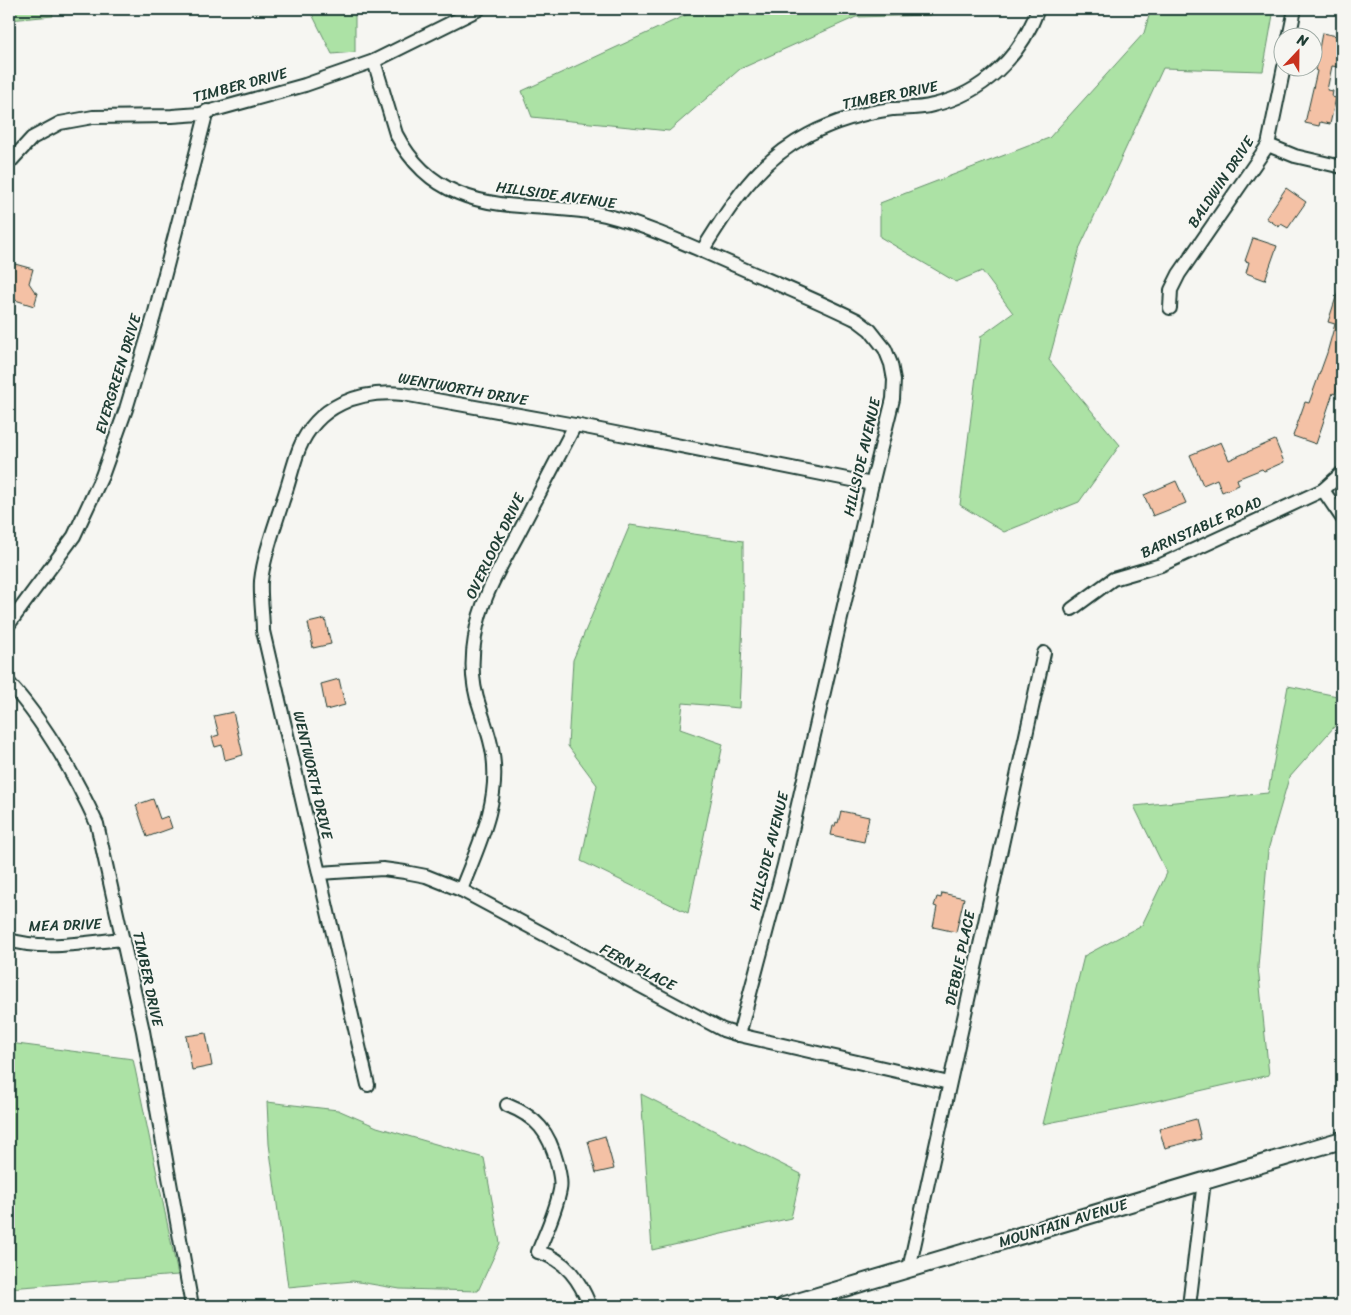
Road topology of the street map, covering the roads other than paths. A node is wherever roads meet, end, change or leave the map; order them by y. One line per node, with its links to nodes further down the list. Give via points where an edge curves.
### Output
1 (480, 9): 5 (street, TIMBER DRIVE)
2 (1038, 9): 11 (street, TIMBER DRIVE, via 1011,57 989,78 963,95 934,105 849,118 807,135 787,148 737,195)
3 (1295, 9): 4 (street)
4 (1291, 28)
5 (374, 61): 7 (street, TIMBER DRIVE, via 305,85); 11 (street, HILLSIDE AVENUE, via 402,146 427,174 447,188 490,202 604,215)
6 (1282, 78): 8 (street, BALDWIN DRIVE)
7 (207, 111): 9 (street, TIMBER DRIVE, via 172,116 71,120 32,138); 19 (street, EVERGREEN DRIVE, via 154,316 102,476 74,536)
8 (1268, 146): 10 (street); 12 (street, BALDWIN DRIVE, via 1178,274 1171,290)
9 (9, 163)
10 (1342, 167)
11 (702, 251): 15 (street, HILLSIDE AVENUE, via 850,316 876,336 891,364 894,388)
12 (1170, 308)
13 (575, 425): 15 (street, WENTWORTH DRIVE); 22 (street, WENTWORTH DRIVE, via 383,392 363,395 336,406 320,418 303,442 261,582 263,631); 23 (street, OVERLOOK DRIVE, via 491,586 478,620 473,672 493,757 494,792 487,825)
14 (1342, 473): 16 (street, BARNSTABLE ROAD)
15 (872, 484): 26 (street, HILLSIDE AVENUE, via 784,865)
16 (1323, 490): 17 (street); 18 (street, BARNSTABLE ROAD, via 1161,566 1113,579)
17 (1342, 518)
18 (1072, 610)
19 (9, 624)
20 (1044, 653): 27 (street, DEBBIE PLACE)
21 (9, 683): 24 (street, TIMBER DRIVE, via 55,744 97,824)
22 (319, 873): 23 (street, FERN PLACE, via 383,869 426,876); 28 (street, WENTWORTH DRIVE)
23 (461, 890): 26 (street, FERN PLACE, via 699,1018)
24 (123, 939): 25 (street, MEA DRIVE, via 66,944 26,944); 33 (street, TIMBER DRIVE, via 143,1031)
25 (9, 940)
26 (740, 1035): 27 (street, FERN PLACE)
27 (949, 1083): 32 (street, DEBBIE PLACE)
28 (368, 1085)
29 (507, 1105): 34 (street, via 540,1125 548,1137 560,1177 561,1189 538,1252 549,1255 572,1273)
30 (1342, 1140): 31 (main road, MOUNTAIN AVENUE)
31 (1204, 1181): 32 (main road, MOUNTAIN AVENUE); 36 (street)
32 (909, 1269): 35 (main road, MOUNTAIN AVENUE)
33 (192, 1306)
34 (590, 1306)
35 (784, 1306)
36 (1189, 1306)

